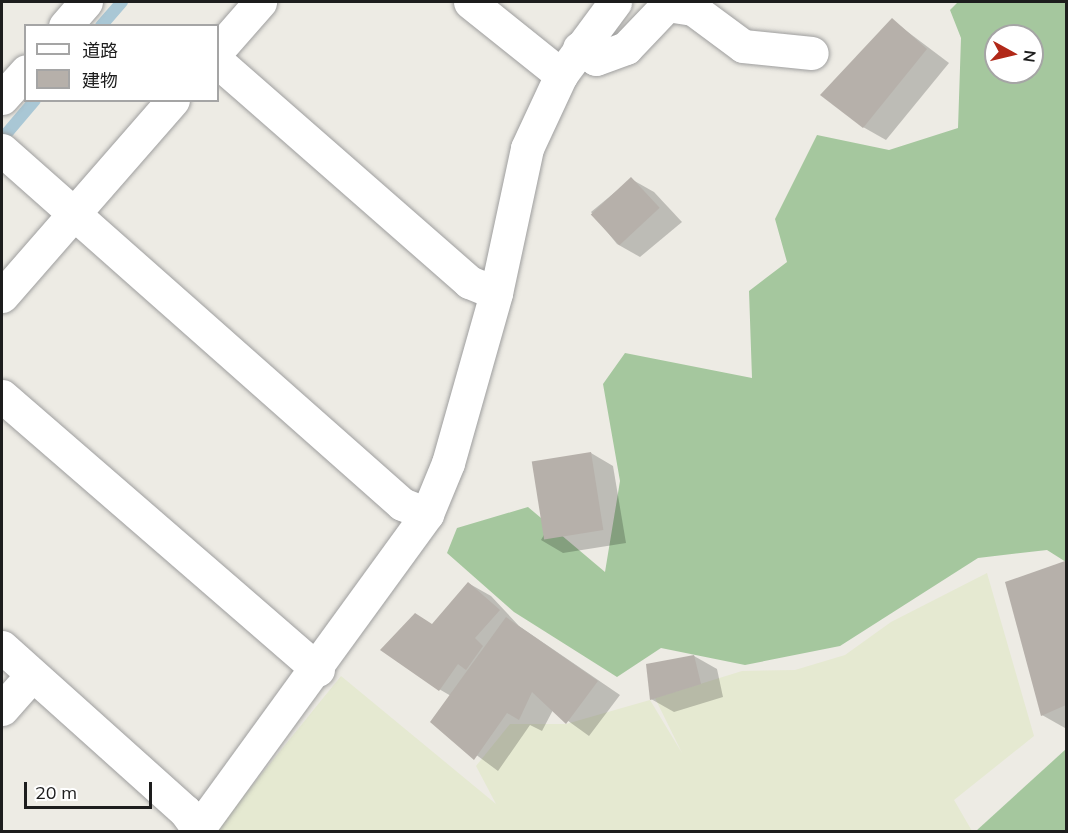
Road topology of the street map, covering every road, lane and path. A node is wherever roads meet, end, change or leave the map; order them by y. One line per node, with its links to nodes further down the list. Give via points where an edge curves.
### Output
1 (86, 2): 5 (street)
2 (260, 2): 7 (street)
3 (470, 2): 11 (street)
4 (615, 2): 6 (street)
5 (67, 24)
6 (579, 48): 8 (street, via 596,59 626,48 667,5 693,9 742,46); 11 (street)
7 (219, 49)
8 (812, 53)
9 (219, 63): 16 (street, via 469,282)
10 (24, 73): 12 (street)
11 (561, 75): 16 (street, via 527,148)
12 (2, 98)
13 (171, 102): 15 (street)
14 (2, 150): 15 (street)
15 (73, 215): 17 (street); 19 (street, via 402,504)
16 (496, 293): 19 (street, via 448,463)
17 (2, 296)
18 (2, 396): 21 (street)
19 (427, 514): 21 (street)
20 (2, 647): 22 (street)
21 (318, 670): 24 (street)
22 (32, 675): 23 (street); 24 (street)
23 (2, 709)
24 (198, 831)

